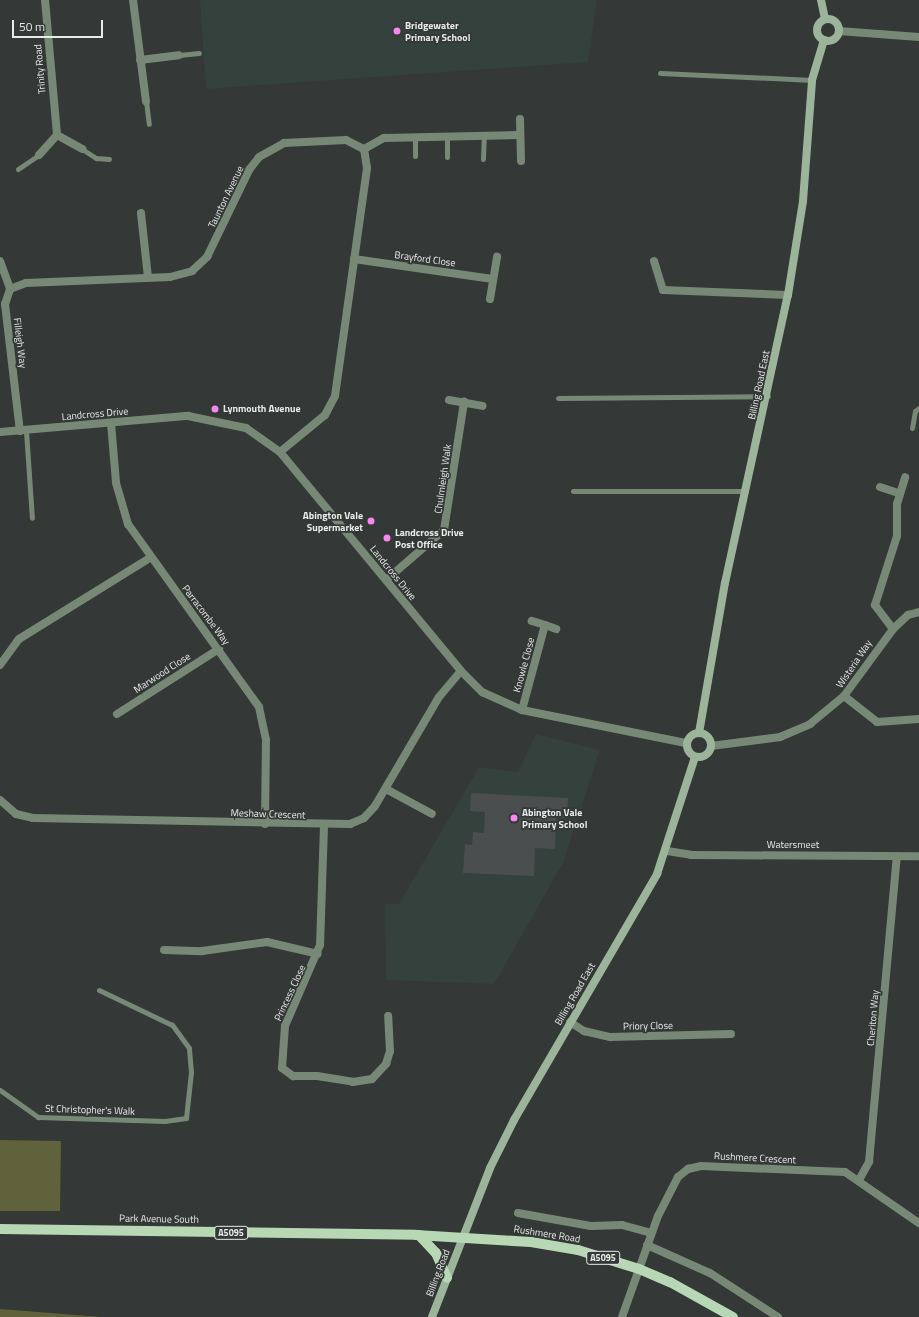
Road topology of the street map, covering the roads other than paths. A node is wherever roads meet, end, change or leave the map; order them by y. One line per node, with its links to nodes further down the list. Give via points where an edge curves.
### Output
1 (45, 0): 17 (street, Trinity Road)
2 (133, 0): 10 (street)
3 (821, 0): 4 (street, Billing Road East)
4 (825, 19): 5 (street, via 836,23); 7 (street, Billing Road East, via 817,28)
5 (839, 31): 6 (street); 7 (street, via 832,40)
6 (919, 37)
7 (824, 40): 12 (street, Billing Road East)
8 (199, 53): 9 (lane)
9 (179, 55): 10 (street)
10 (140, 60): 13 (street)
11 (660, 73): 12 (lane)
12 (812, 80): 38 (street, Billing Road East, via 803,201)
13 (146, 101): 15 (lane)
14 (520, 119): 19 (street)
15 (149, 124)
16 (484, 134): 18 (street); 19 (street); 27 (lane)
17 (57, 135): 21 (street); 23 (street)
18 (447, 135): 20 (street); 25 (lane)
19 (519, 135): 28 (street)
20 (415, 137): 22 (street, via 384,138); 24 (lane)
21 (82, 149): 26 (lane, via 96,158)
22 (364, 149): 32 (street, via 367,168); 35 (street, Taunton Avenue, via 354,141 328,140 284,143 269,150 249,170 200,265 183,275)
23 (40, 155): 29 (lane)
24 (415, 156)
25 (447, 157)
26 (109, 158)
27 (483, 159)
28 (521, 161)
29 (18, 169)
30 (141, 213): 35 (street)
31 (497, 257): 36 (street)
32 (354, 259): 36 (street, Brayford Close); 50 (street, via 331,406 325,415)
33 (654, 261): 38 (street, via 663,290)
34 (0, 262): 37 (street)
35 (148, 278): 37 (street, Taunton Avenue, via 26,283)
36 (493, 278): 39 (street)
37 (10, 289): 48 (street, Filleigh Way, via 5,304)
38 (788, 295): 40 (street, Billing Road East)
39 (490, 299)
40 (768, 396): 41 (lane); 54 (street, Billing Road East)
41 (558, 398)
42 (449, 400): 43 (street)
43 (464, 402): 44 (street); 58 (street, Chulmleigh Walk, via 444,530)
44 (482, 406)
45 (919, 408): 47 (lane, via 915,411)
46 (110, 423): 48 (street, Landcross Drive); 50 (street, Landcross Drive, via 188,416 209,418 246,428); 57 (street, Parracombe Way, via 122,511)
47 (912, 428)
48 (23, 431): 49 (street, Landcross Drive); 56 (lane)
49 (0, 432)
50 (280, 452): 58 (street, Landcross Drive)
51 (905, 477): 55 (street)
52 (880, 486): 55 (street)
53 (573, 491): 54 (lane)
54 (745, 491): 71 (street, Billing Road East, via 714,639)
55 (899, 492): 63 (street, via 897,536 875,605)
56 (32, 518)
57 (150, 557): 64 (street, Parracombe Way); 65 (street, via 24,635)
58 (386, 580): 66 (street, Landcross Drive)
59 (919, 612): 63 (street, Wisteria Way, via 908,615)
60 (532, 621): 61 (street)
61 (545, 625): 62 (street); 68 (street, Knowle Close)
62 (556, 629)
63 (893, 629): 67 (street, Wisteria Way)
64 (219, 649): 69 (street, Marwood Close); 78 (street, Parracombe Way, via 247,687 262,716 266,740)
65 (0, 664)
66 (461, 671): 68 (street, Landcross Drive, via 482,692); 75 (street, Meshaw Crescent, via 439,697)
67 (844, 696): 70 (street, via 877,722); 73 (street, Wisteria Way, via 825,714 795,732 757,741)
68 (522, 710): 72 (street, Landcross Drive)
69 (117, 714)
70 (919, 719)
71 (700, 732): 72 (street, via 693,734); 73 (street, via 710,740)
72 (686, 743): 74 (street, via 690,754)
73 (711, 746): 74 (street, via 708,753)
74 (695, 757): 80 (street, Billing Road East)
75 (386, 789): 77 (street); 79 (street, Meshaw Crescent, via 364,818 350,824)
76 (0, 800): 78 (street, Meshaw Crescent, via 16,814 33,818)
77 (432, 814)
78 (265, 824): 79 (street, Meshaw Crescent)
79 (324, 826): 84 (street, Princess Close)
80 (667, 851): 81 (street, Watersmeet, via 691,855); 87 (street, Billing Road East, via 647,896)
81 (898, 856): 82 (street, Watersmeet); 90 (street, Cheriton Way, via 869,1162)
82 (919, 856)
83 (164, 950): 84 (street, Princess Close, via 202,951 267,942)
84 (318, 954): 86 (street, Princess Close, via 285,1026 281,1055 286,1074 353,1082 372,1079 386,1064 390,1051)
85 (99, 990): 89 (lane, St Christopher's Walk, via 172,1025 189,1048 190,1086 186,1118 164,1121 38,1117)
86 (388, 1016)
87 (570, 1022): 88 (street, Priory Close, via 584,1031 610,1036); 96 (street, Billing Road East, via 490,1168)
88 (731, 1034)
89 (0, 1090)
90 (859, 1180): 92 (street, Rushmere Crescent); 94 (street, Rushmere Crescent, via 835,1172 701,1166 688,1169 673,1185)
91 (518, 1213): 94 (street, Rushmere Road, via 599,1227 622,1225)
92 (919, 1223)
93 (0, 1229): 95 (main road, Park Avenue South / A5095)
94 (651, 1233): 97 (street, Rushmere Crescent)
95 (419, 1235): 96 (main road, Park Avenue South / A5095); 99 (main road, via 436,1253)
96 (462, 1237): 98 (main road, Rushmere Road / A5095, via 554,1245); 99 (street, Billing Road)
97 (647, 1245): 98 (street, Rushmere Crescent); 103 (street, via 710,1273)
98 (639, 1269): 101 (street, Rushmere Crescent); 102 (main road, Rushmere Road / A5095, via 670,1282)
99 (447, 1278): 100 (street, Billing Road)
100 (432, 1317)
101 (622, 1317)
102 (733, 1317)
103 (778, 1317)

